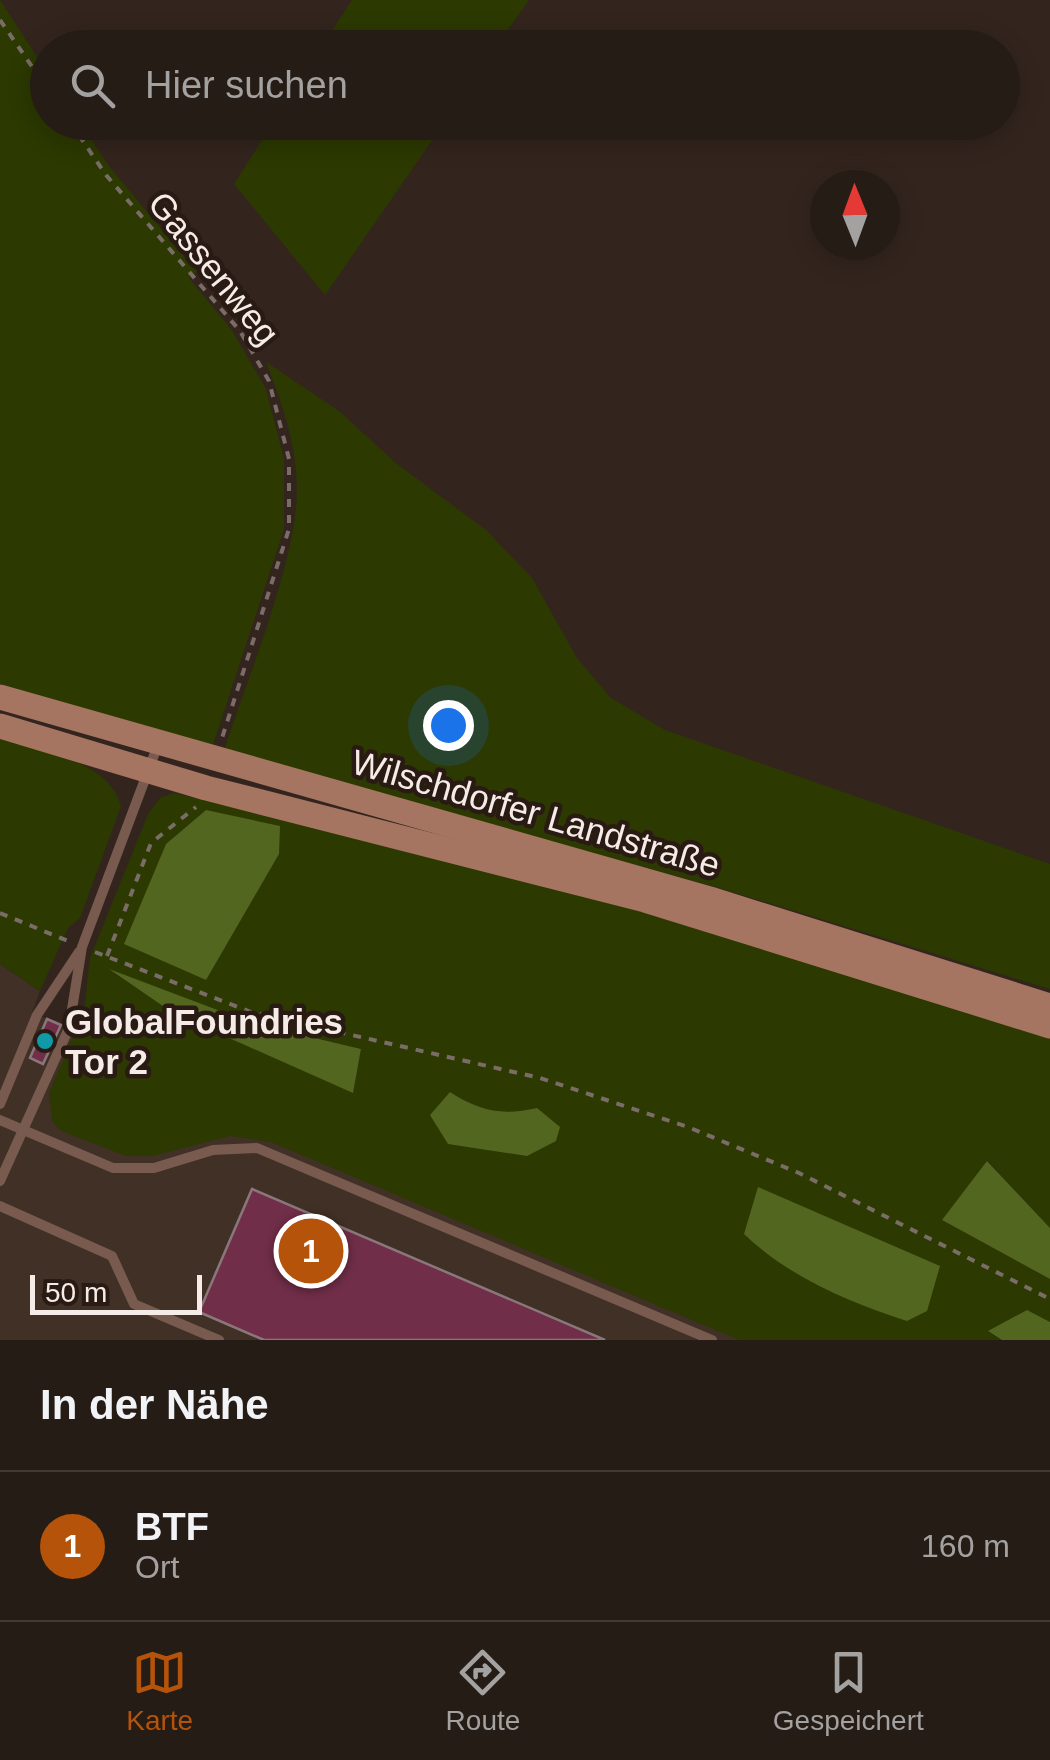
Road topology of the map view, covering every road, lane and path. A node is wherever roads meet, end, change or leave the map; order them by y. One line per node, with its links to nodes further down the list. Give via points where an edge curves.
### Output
1 (0, 20): 2 (path)
2 (30, 64)
3 (82, 140): 7 (path, Gassenweg, via 240,332 269,381 289,458 289,529)
4 (0, 697): 6 (main road, Wilschdorfer Landstraße)
5 (0, 726): 8 (main road, Wilschdorfer Landstraße)
6 (159, 742): 8 (lane); 13 (main road, Wilschdorfer Landstraße, via 710,899)
7 (219, 748)
8 (149, 772): 11 (lane); 14 (main road, Wilschdorfer Landstraße, via 645,900)
9 (204, 796): 12 (path, via 192,815 152,843)
10 (0, 914): 11 (path)
11 (82, 947): 12 (path); 15 (lane, via 37,1015); 17 (lane, via 69,1028)
12 (107, 956): 20 (path, via 251,1012 540,1078 688,1126 799,1173)
13 (1050, 1006)
14 (1050, 1026)
15 (0, 1104)
16 (0, 1120): 17 (lane)
17 (24, 1130): 18 (lane); 24 (lane, via 113,1168 154,1168 213,1150 256,1148)
18 (0, 1181)
19 (0, 1206): 21 (lane, via 112,1256 134,1304)
20 (1050, 1299)
21 (188, 1327): 22 (lane); 23 (lane)
22 (182, 1340)
23 (219, 1340)
24 (712, 1340)

